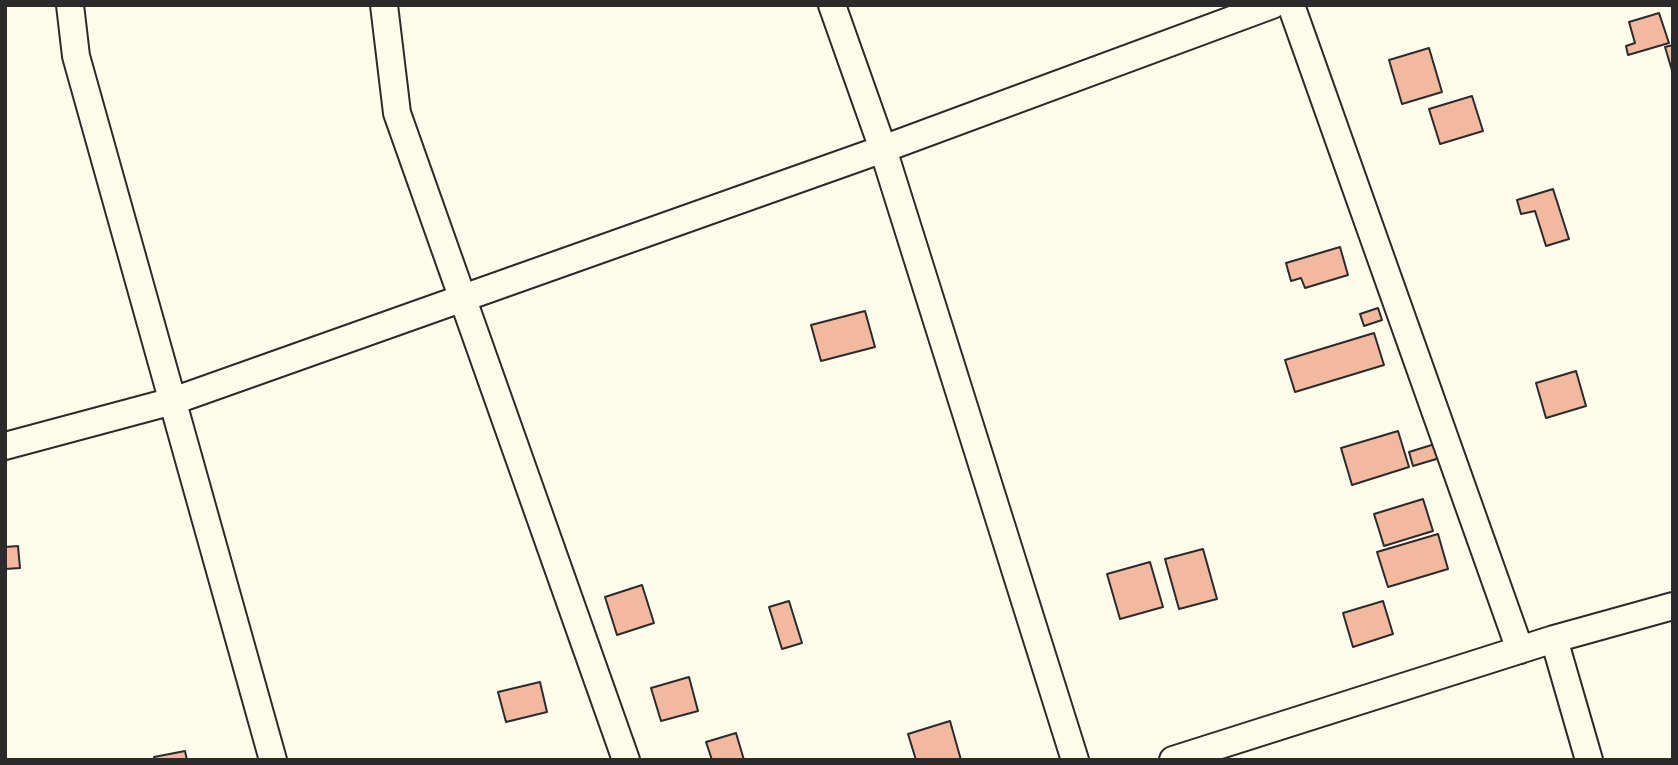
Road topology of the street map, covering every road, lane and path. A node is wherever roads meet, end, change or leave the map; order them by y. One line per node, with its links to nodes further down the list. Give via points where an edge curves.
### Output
1 (70, 5): 8 (street, via 76,56)
2 (384, 5): 7 (street, via 397,113)
3 (832, 5): 6 (street)
4 (1272, 5): 6 (street)
5 (1291, 5): 12 (street)
6 (883, 149): 7 (street); 15 (street)
7 (462, 298): 8 (street); 14 (street)
8 (173, 401): 9 (street); 13 (street)
9 (5, 446)
10 (1673, 606): 11 (street)
11 (1554, 639): 12 (street); 17 (street)
12 (1520, 650): 16 (street)
13 (273, 760)
14 (626, 760)
15 (1075, 760)
16 (1173, 760)
17 (1589, 760)

